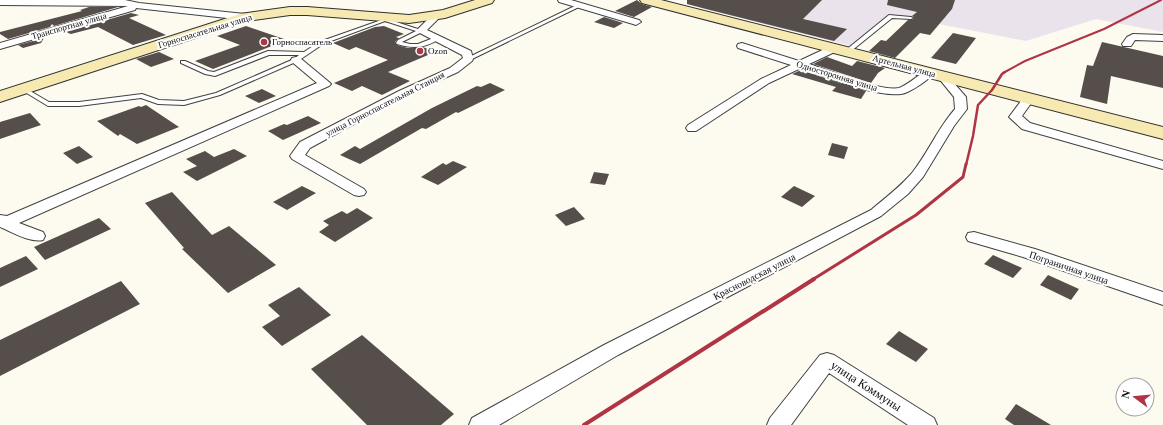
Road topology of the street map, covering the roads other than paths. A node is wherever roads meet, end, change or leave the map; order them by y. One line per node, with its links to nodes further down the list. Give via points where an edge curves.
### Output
1 (488, 0): 9 (main road, Горноспасательная улица)
2 (562, 0): 8 (street)
3 (602, 0): 8 (street)
4 (646, 0): 20 (main road, Артельная улица)
5 (0, 2): 6 (street)
6 (125, 2): 7 (street)
7 (139, 6): 10 (street); 18 (street, Транспортная улица)
8 (585, 6): 13 (street); 22 (lane)
9 (436, 16): 12 (main road, Горноспасательная улица); 14 (street)
10 (245, 17): 12 (main road, Горноспасательная улица, via 307,11); 26 (main road, Горноспасательная улица)
11 (911, 18): 20 (lane, via 891,16)
12 (388, 19): 14 (lane); 21 (lane, via 321,43)
13 (636, 22)
14 (421, 31): 16 (street); 16 (lane, via 399,43 416,47)
15 (1163, 38): 17 (street, via 1133,37)
16 (436, 39): 22 (street, via 467,53)
17 (1126, 44)
18 (0, 46)
19 (742, 46): 24 (street, Односторонняя улица)
20 (841, 50): 24 (street); 25 (main road, Артельная улица)
21 (300, 57): 23 (lane, via 268,53 215,74); 26 (lane, via 218,94 184,103 158,102 142,96 79,104 48,104); 33 (street, via 325,84)
22 (468, 59): 32 (street, улица Горноспасательная Станция, via 454,70 403,93 305,145 297,156)
23 (183, 62)
24 (801, 65): 25 (street, Односторонняя улица, via 891,91 902,91); 29 (street, via 765,82)
25 (936, 74): 28 (main road, Артельная улица); 37 (street, Красноводская улица, via 960,97 961,109 911,183 876,213 611,350)
26 (23, 90): 27 (main road, Горноспасательная улица)
27 (0, 97)
28 (1028, 99): 30 (main road, Артельная улица); 31 (street, via 1015,117 1026,126)
29 (692, 128)
30 (1163, 133)
31 (1163, 164)
32 (358, 192)
33 (2, 221): 34 (street)
34 (38, 236)
35 (974, 237): 36 (street, Пограничная улица)
36 (1163, 299)
37 (480, 425)
38 (778, 425): 39 (street, улица Коммуны, via 827,361)
39 (926, 425)

